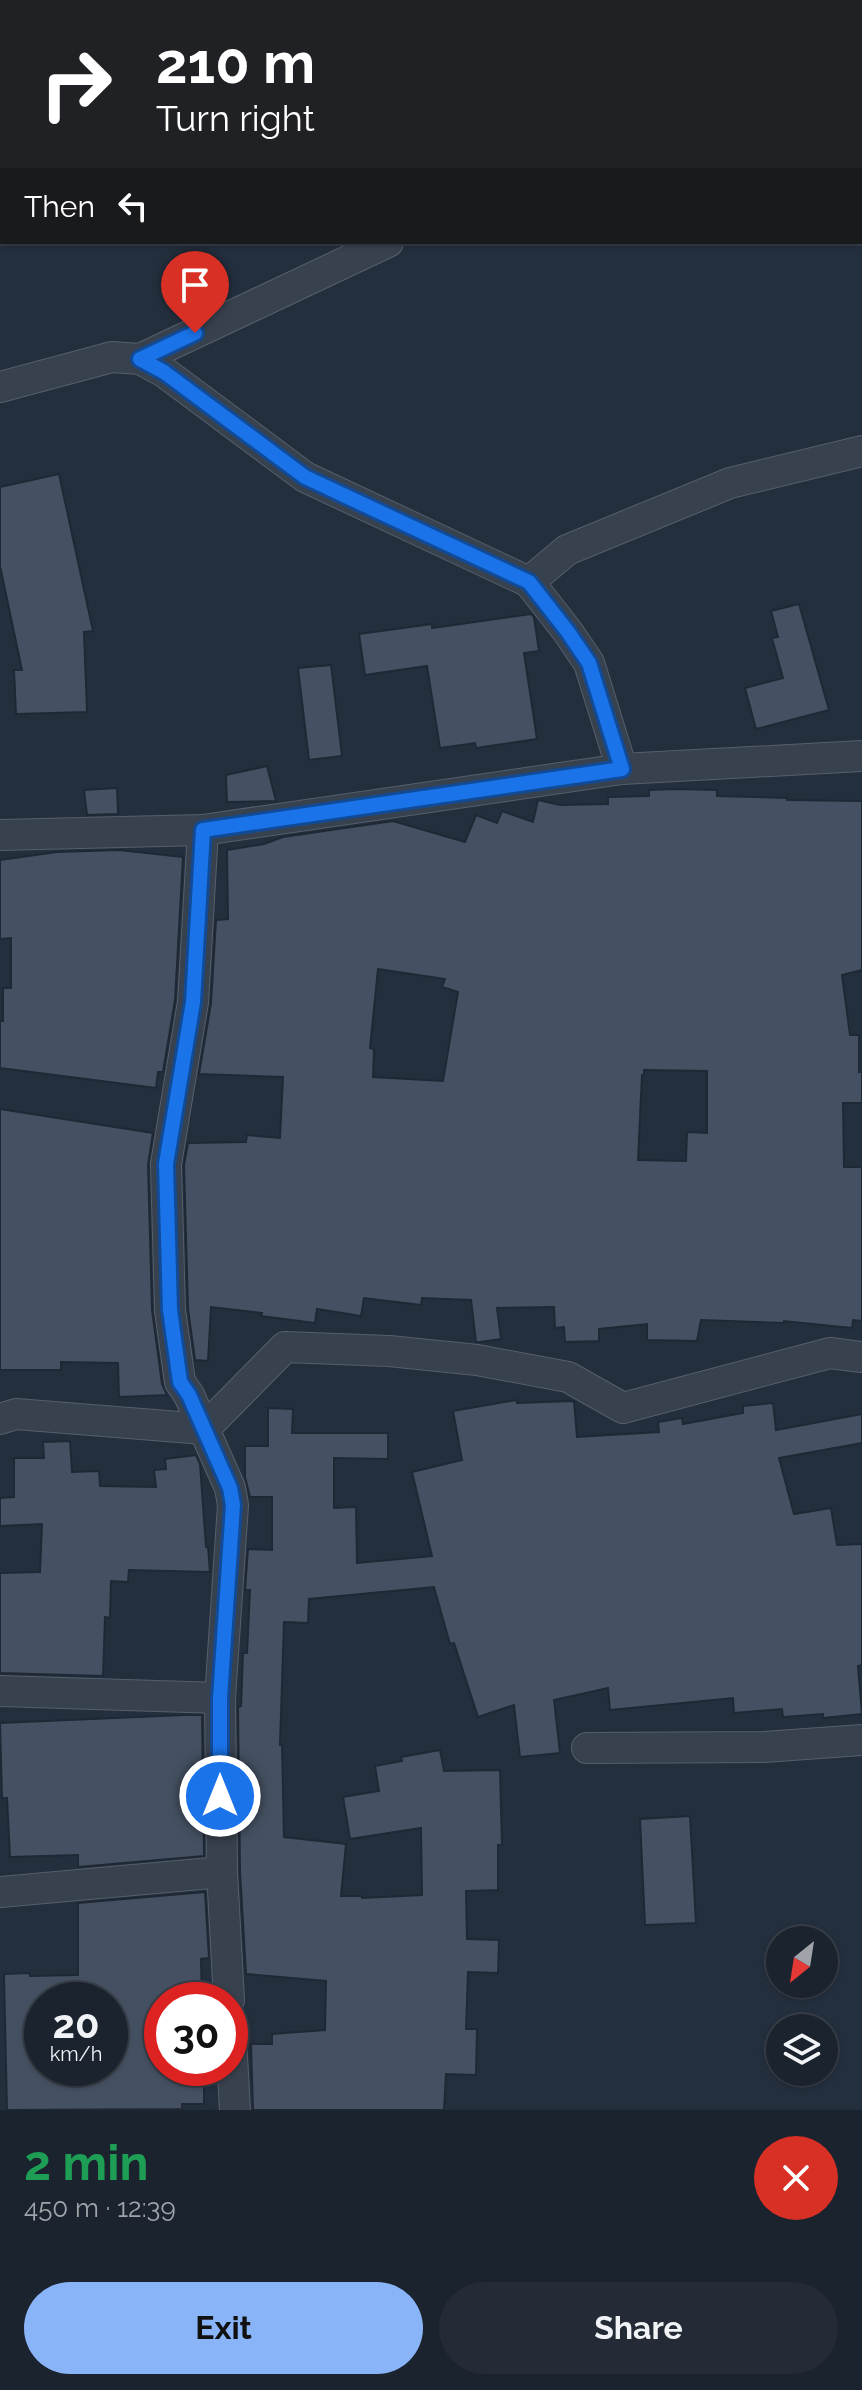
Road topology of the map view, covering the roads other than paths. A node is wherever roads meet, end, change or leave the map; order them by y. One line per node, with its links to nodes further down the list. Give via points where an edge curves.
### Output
1 (384, 244): 2 (street)
2 (140, 359): 3 (street, via 112,357); 5 (street, via 305,477)
3 (0, 387)
4 (862, 451): 5 (street, via 730,483 567,550)
5 (529, 582): 7 (street, via 589,663)
6 (862, 756): 7 (street)
7 (622, 769): 8 (street)
8 (203, 830): 9 (street); 12 (street, via 193,1002 166,1164 170,1310 180,1382)
9 (0, 835)
10 (862, 1357): 12 (street, via 830,1353 623,1408 568,1377 477,1360 285,1347)
11 (0, 1419): 12 (street, via 16,1414)
12 (204, 1429): 14 (street, via 233,1505)
13 (0, 1691): 14 (street)
14 (220, 1698): 17 (street)
15 (862, 1740): 16 (street, via 764,1747)
16 (587, 1748)
17 (222, 1872): 18 (street); 19 (street)
18 (0, 1892)
19 (228, 1982)
20 (234, 2086): 21 (street)
21 (235, 2110)

